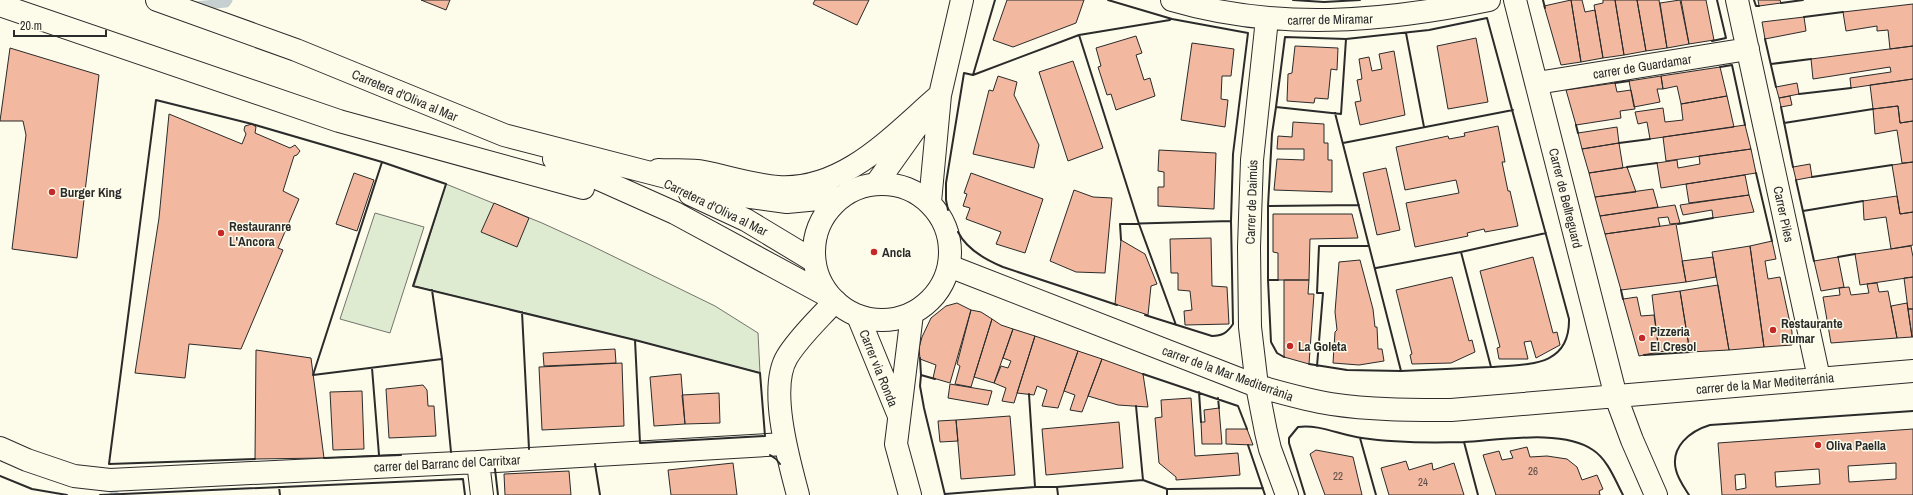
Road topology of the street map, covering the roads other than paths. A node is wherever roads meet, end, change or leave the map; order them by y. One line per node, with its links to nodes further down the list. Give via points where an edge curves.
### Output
1 (156, 0): 12 (street, Carretera d'Oliva al Mar, via 296,50)
2 (962, 0): 11 (street)
3 (1172, 0): 8 (street, carrer de Miramar)
4 (1489, 0): 8 (street, carrer de Miramar, via 1444,10 1368,19)
5 (1515, 0): 10 (street, Carrer de Bellreguard)
6 (1737, 0): 9 (street, Carrer Piles)
7 (0, 5): 15 (street, via 339,121)
8 (1267, 19): 25 (street, Carrer de Daimús, via 1253,140 1250,207 1250,312)
9 (1748, 49): 10 (street, carrer de Guardamar); 24 (street, Carrer Piles)
10 (1537, 83): 26 (street, Carrer de Bellreguard)
11 (940, 95): 13 (street, via 869,157 846,172 815,183 793,187 778,186 750,183 702,172); 14 (street); 17 (street)
12 (504, 135): 13 (street, Carretera d'Oliva al Mar); 20 (street, via 675,213)
13 (636, 169): 16 (street, Carretera d'Oliva al Mar, via 761,200 787,202); 18 (street, Carretera d'Oliva al Mar, via 746,220)
14 (876, 184): 16 (street, via 857,188); 17 (street, via 896,185 916,192)
15 (583, 188)
16 (840, 197): 18 (street, via 826,211 818,229)
17 (930, 202): 19 (street, via 948,232 951,249)
18 (814, 261): 20 (street, via 823,287)
19 (949, 266): 21 (street, via 942,286 929,302); 25 (street, carrer de la Mar Mediterrània)
20 (833, 299): 22 (street); 28 (street, via 783,365 779,393)
21 (912, 314): 22 (street, via 885,320); 27 (street, Carrer via Ronda)
22 (858, 316): 27 (street, Carrer via Ronda)
23 (1913, 371): 24 (street, carrer de la Mar Mediterránia)
24 (1820, 378): 26 (street, carrer de la Mar Mediterránia)
25 (1257, 386): 26 (street, carrer de la Mar Mediterrània, via 1296,398 1333,404 1416,410 1451,410); 34 (street, Carrer de Daimús, via 1270,449)
26 (1616, 397): 35 (street, Carrer de Bellreguard)
27 (900, 419): 33 (street, Carrer via Ronda, via 896,444)
28 (785, 444): 30 (street, carrer del Barranc del Carritxar); 32 (street)
29 (0, 448): 30 (street, carrer del Barranc del Carritxar, via 74,476 110,480)
30 (478, 462): 31 (street)
31 (482, 495)
32 (798, 495)
33 (910, 495)
34 (1287, 495)
35 (1656, 495)

